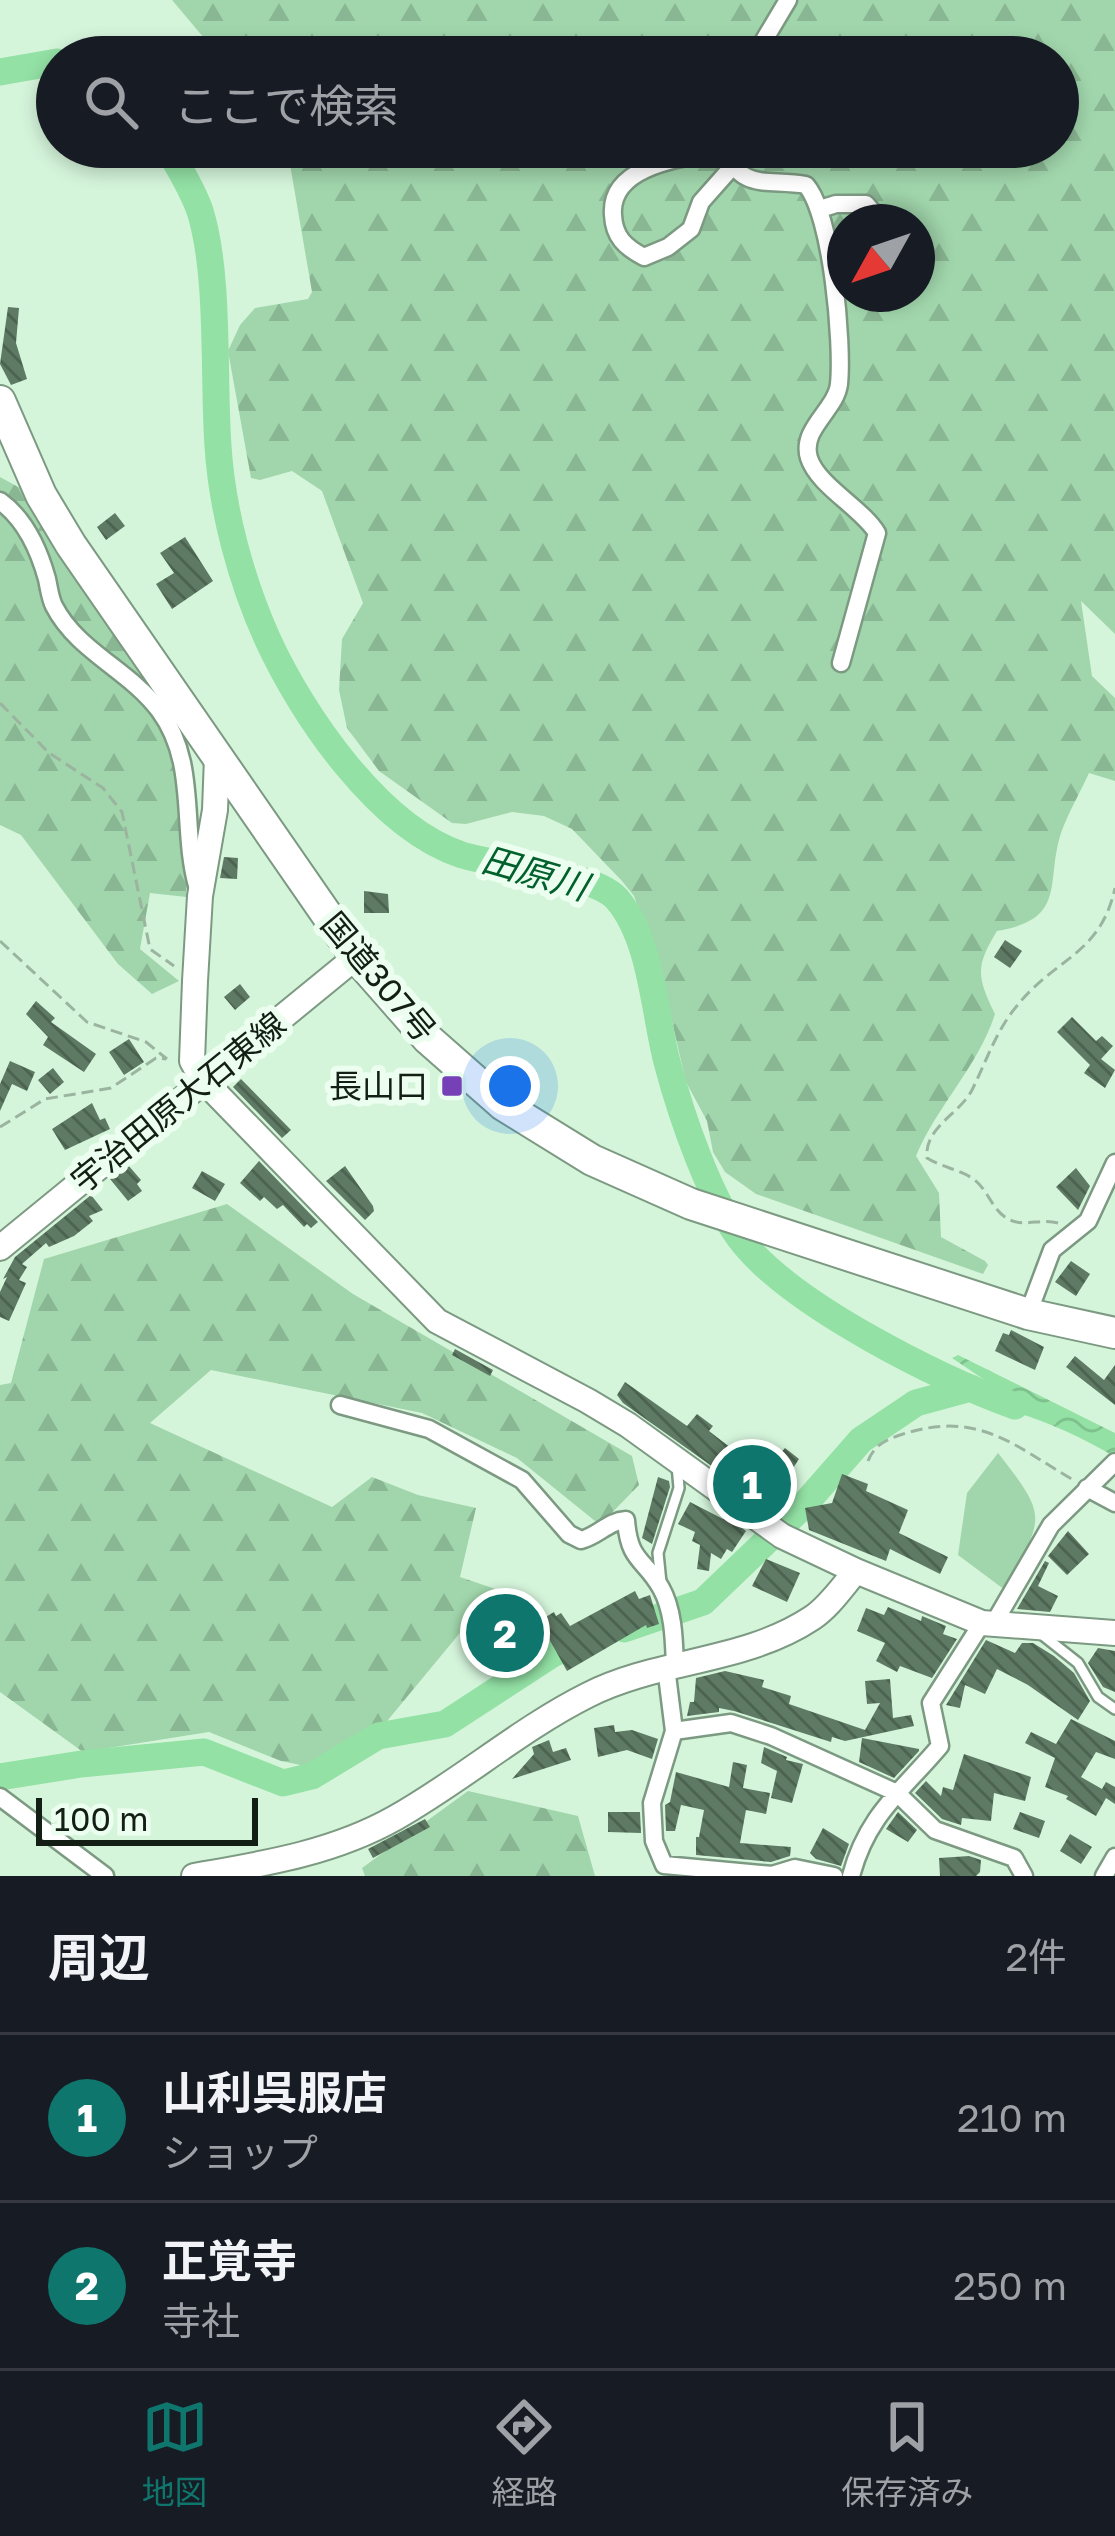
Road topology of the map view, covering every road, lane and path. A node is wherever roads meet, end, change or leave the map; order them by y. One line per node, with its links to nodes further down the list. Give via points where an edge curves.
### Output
1 (788, 0): 2 (street)
2 (767, 36)
3 (650, 168): 4 (street, via 625,182 612,205 614,230 644,257 691,229)
4 (720, 168)
5 (738, 168): 7 (street, via 750,182 806,185)
6 (827, 207): 7 (street)
7 (820, 209): 10 (street, via 839,388 808,440 809,460 877,533)
8 (0, 401): 12 (highway, 国道307号, via 41,496)
9 (0, 501): 14 (street, via 34,542 53,604 74,635 143,692 171,732 187,783)
10 (842, 663)
11 (0, 703): 17 (path, via 122,812 151,949)
12 (217, 757): 14 (street); 16 (highway, 国道307号)
13 (1115, 887): 21 (path, via 1103,928 1014,1008 972,1091 926,1147 927,1158 975,1180 1005,1217 1048,1220)
14 (200, 896): 17 (street)
15 (0, 941): 18 (path, via 87,1022 135,1036)
16 (356, 957): 18 (street, 宇治田原大石東線); 23 (highway, 国道307号, via 428,1039 503,1106 592,1160 691,1204)
17 (195, 981): 18 (street)
18 (187, 1066): 19 (path, via 156,1058 110,1088 45,1100); 22 (street, 宇治田原大石東線); 26 (street, via 437,1321 588,1401)
19 (0, 1127)
20 (1115, 1163): 21 (street, via 1095,1211)
21 (1069, 1234): 23 (street, via 1048,1259)
22 (0, 1248)
23 (1028, 1313): 24 (highway, 国道307号)
24 (1115, 1333)
25 (340, 1405): 32 (street, via 429,1430 522,1480 580,1540 626,1520 638,1563)
26 (676, 1460): 31 (street, via 782,1536); 32 (lane, via 680,1488 658,1553)
27 (868, 1461): 29 (path, via 895,1436 969,1425)
28 (1115, 1462): 29 (street)
29 (1089, 1486): 30 (street); 33 (street, via 1051,1525)
30 (1115, 1503)
31 (856, 1571): 33 (street); 36 (street, via 814,1617 736,1653)
32 (661, 1588): 36 (street)
33 (988, 1623): 34 (street); 39 (street, via 931,1703 940,1746)
34 (1031, 1627): 35 (street); 37 (lane, via 1078,1663)
35 (1115, 1633)
36 (675, 1667): 38 (street, via 668,1675); 44 (street, via 585,1696 347,1841)
37 (1115, 1709)
38 (674, 1731): 39 (street, via 730,1724); 42 (street, via 652,1803 664,1864)
39 (896, 1793): 46 (street); 47 (street, via 935,1830 1014,1858)
40 (0, 1797): 43 (street)
41 (1115, 1857): 48 (street)
42 (772, 1875): 45 (street, via 796,1868)
43 (105, 1876)
44 (194, 1876)
45 (834, 1876)
46 (851, 1876)
47 (1024, 1876)
48 (1103, 1876)

